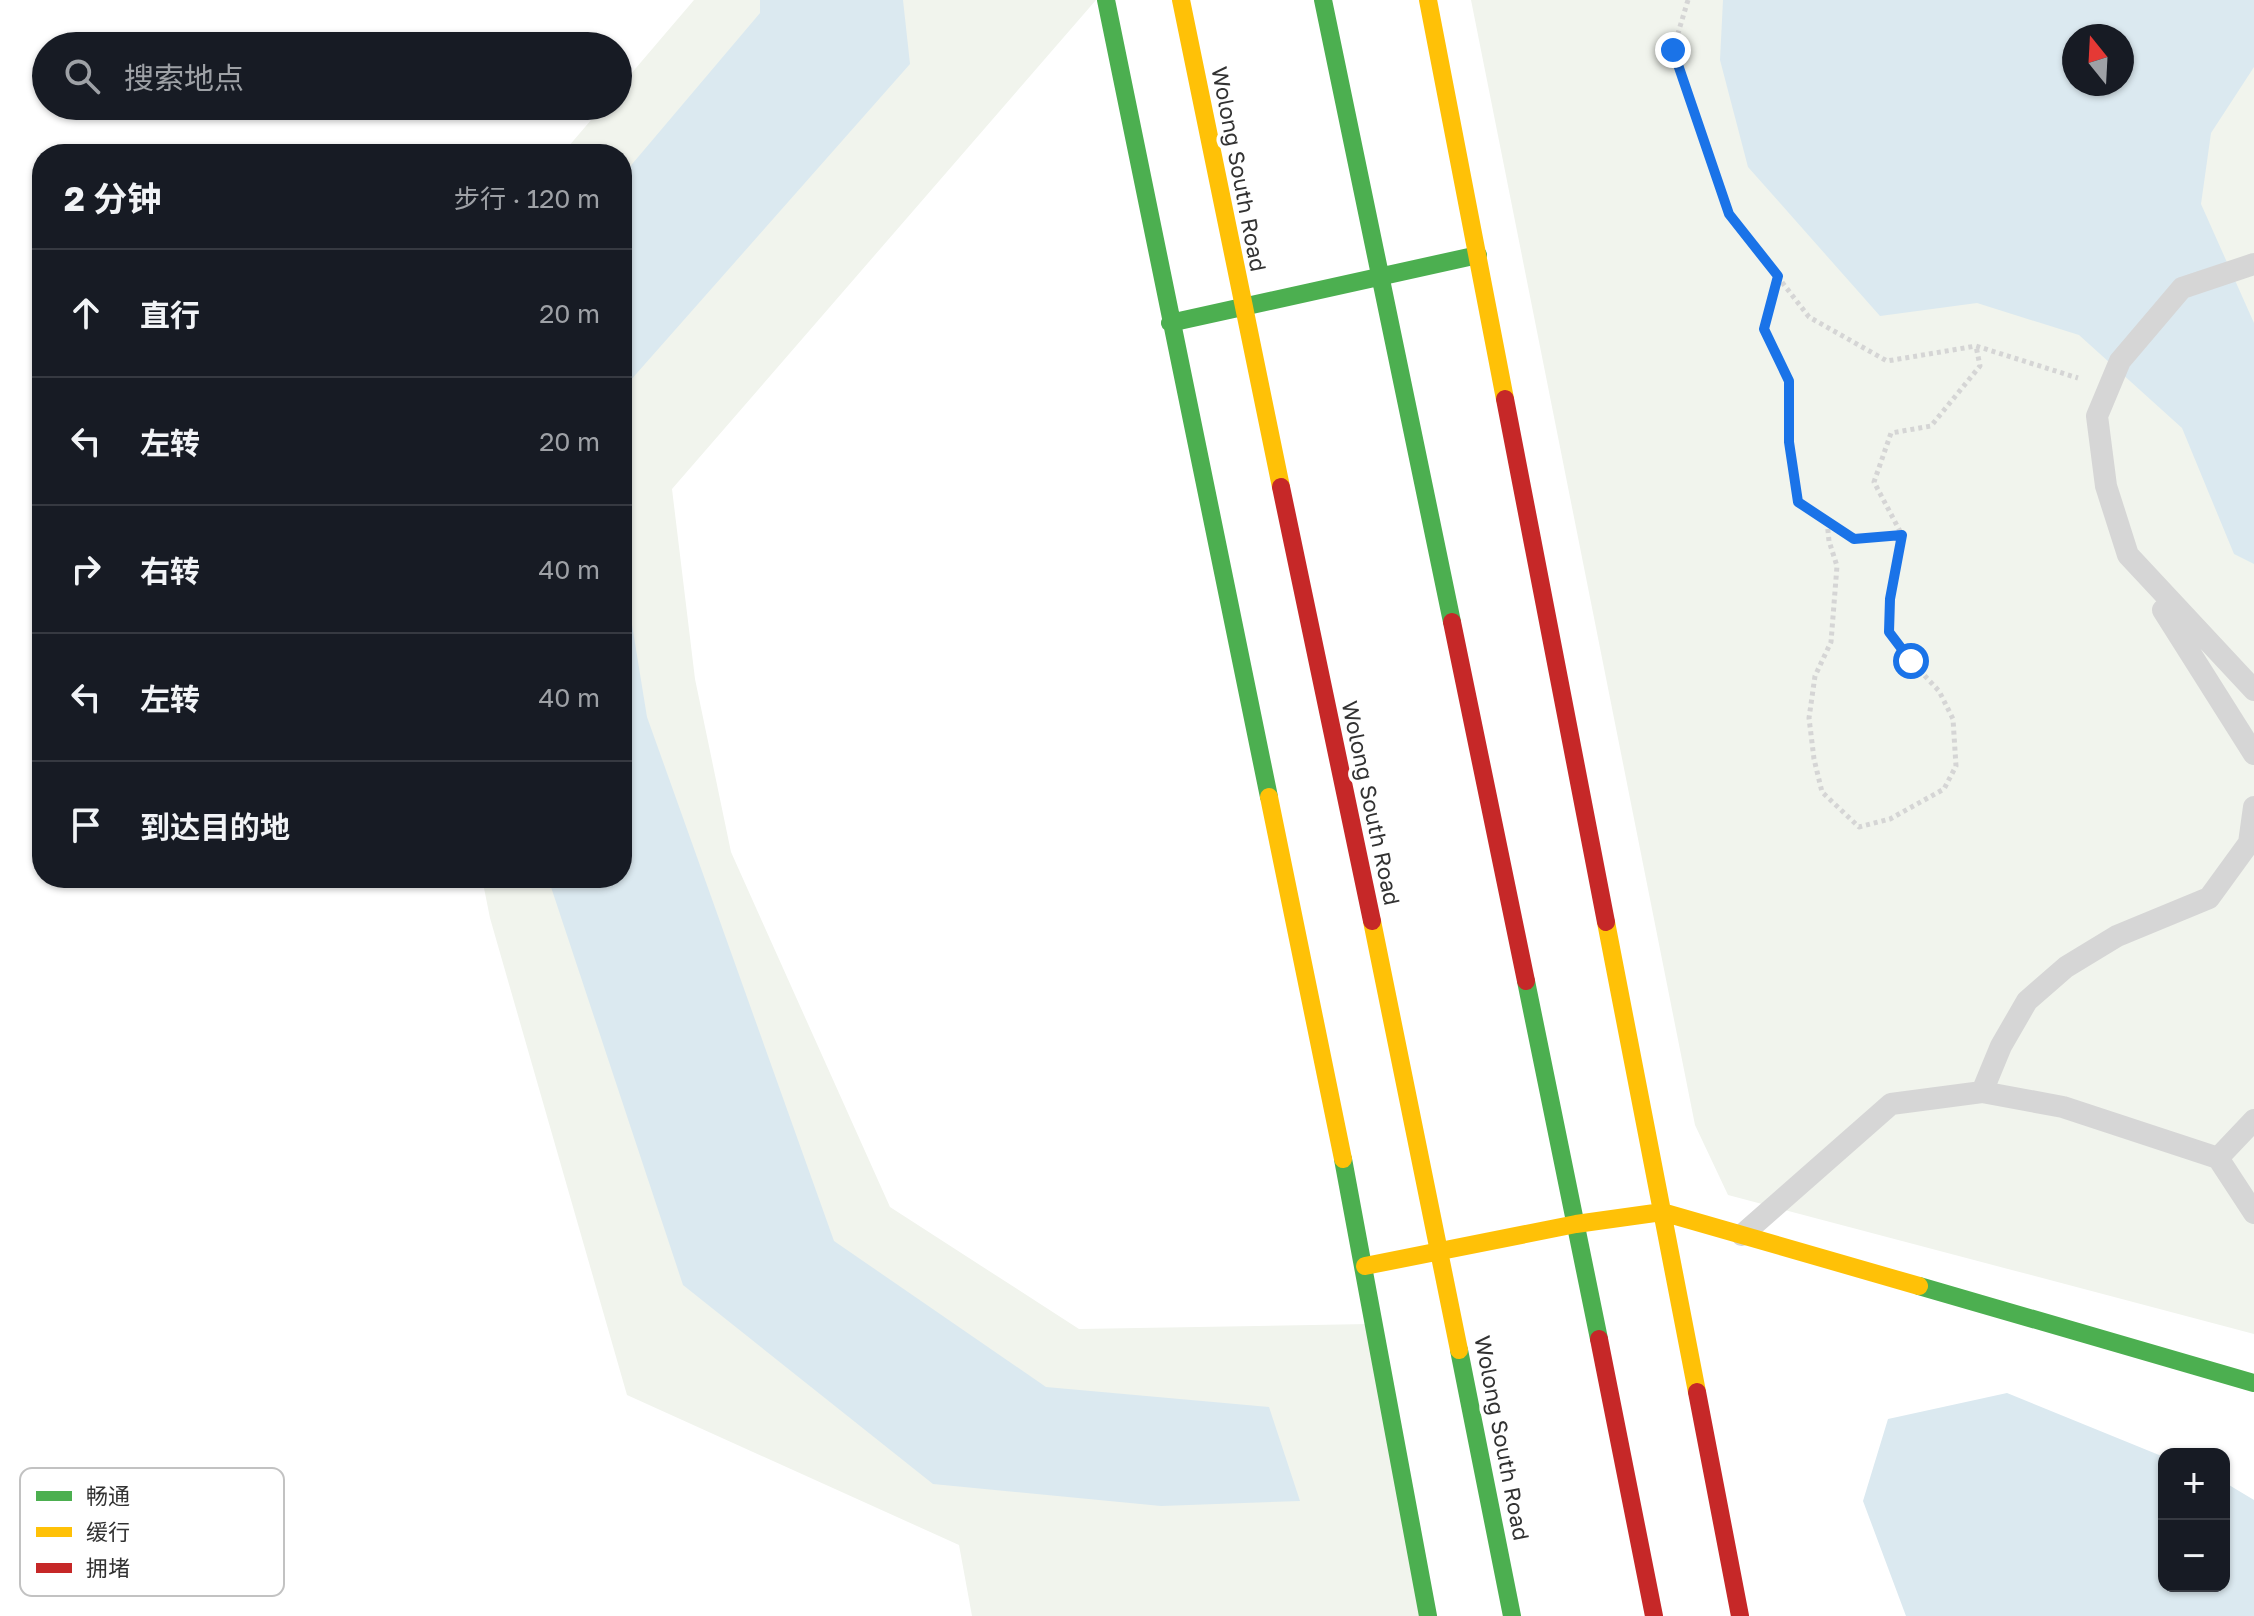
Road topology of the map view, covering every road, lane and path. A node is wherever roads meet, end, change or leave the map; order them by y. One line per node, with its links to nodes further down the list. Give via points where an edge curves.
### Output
1 (1106, 0): 11 (main road)
2 (1181, 0): 10 (main road, Wolong South Road)
3 (1323, 0): 9 (main road)
4 (1428, 0): 6 (main road)
5 (1688, 0): 8 (path, via 1673,50 1729,214)
6 (1478, 255): 9 (main road); 23 (main road)
7 (2254, 264): 13 (lane, via 2182,288 2120,361)
8 (1778, 276): 12 (path, via 1809,317 1887,361); 14 (path, via 1764,329 1789,381 1789,442 1798,502)
9 (1379, 277): 10 (main road); 25 (main road)
10 (1243, 309): 11 (main road); 27 (main road, Wolong South Road)
11 (1170, 323): 28 (main road)
12 (1976, 346): 13 (path); 15 (path, via 1980,366 1931,426 1891,433 1874,482)
13 (2108, 389): 16 (lane, via 2097,416 2106,486)
14 (1827, 521): 15 (path, via 1854,539); 15 (path, via 1837,566 1831,642 1815,676 1809,718 1822,792 1859,827 1890,819 1944,789 1956,766 1953,719 1939,691 1889,632)
15 (1902, 535)
16 (2128, 555): 17 (lane); 18 (lane)
17 (2254, 690)
18 (2254, 754)
19 (2254, 807): 20 (lane, via 2249,843 2209,898 2117,936 2066,967 2027,1001)
20 (1982, 1092): 22 (lane, via 2063,1107); 26 (lane, via 1891,1104)
21 (2254, 1120): 22 (lane)
22 (2218, 1158): 24 (lane)
23 (1662, 1212): 25 (main road); 26 (main road); 33 (main road)
24 (2254, 1213)
25 (1576, 1224): 27 (main road); 32 (main road)
26 (1742, 1235): 29 (main road)
27 (1441, 1251): 28 (main road); 31 (main road, Wolong South Road)
28 (1365, 1266): 30 (main road)
29 (2254, 1383)
30 (1428, 1616)
31 (1512, 1616)
32 (1654, 1616)
33 (1740, 1616)

